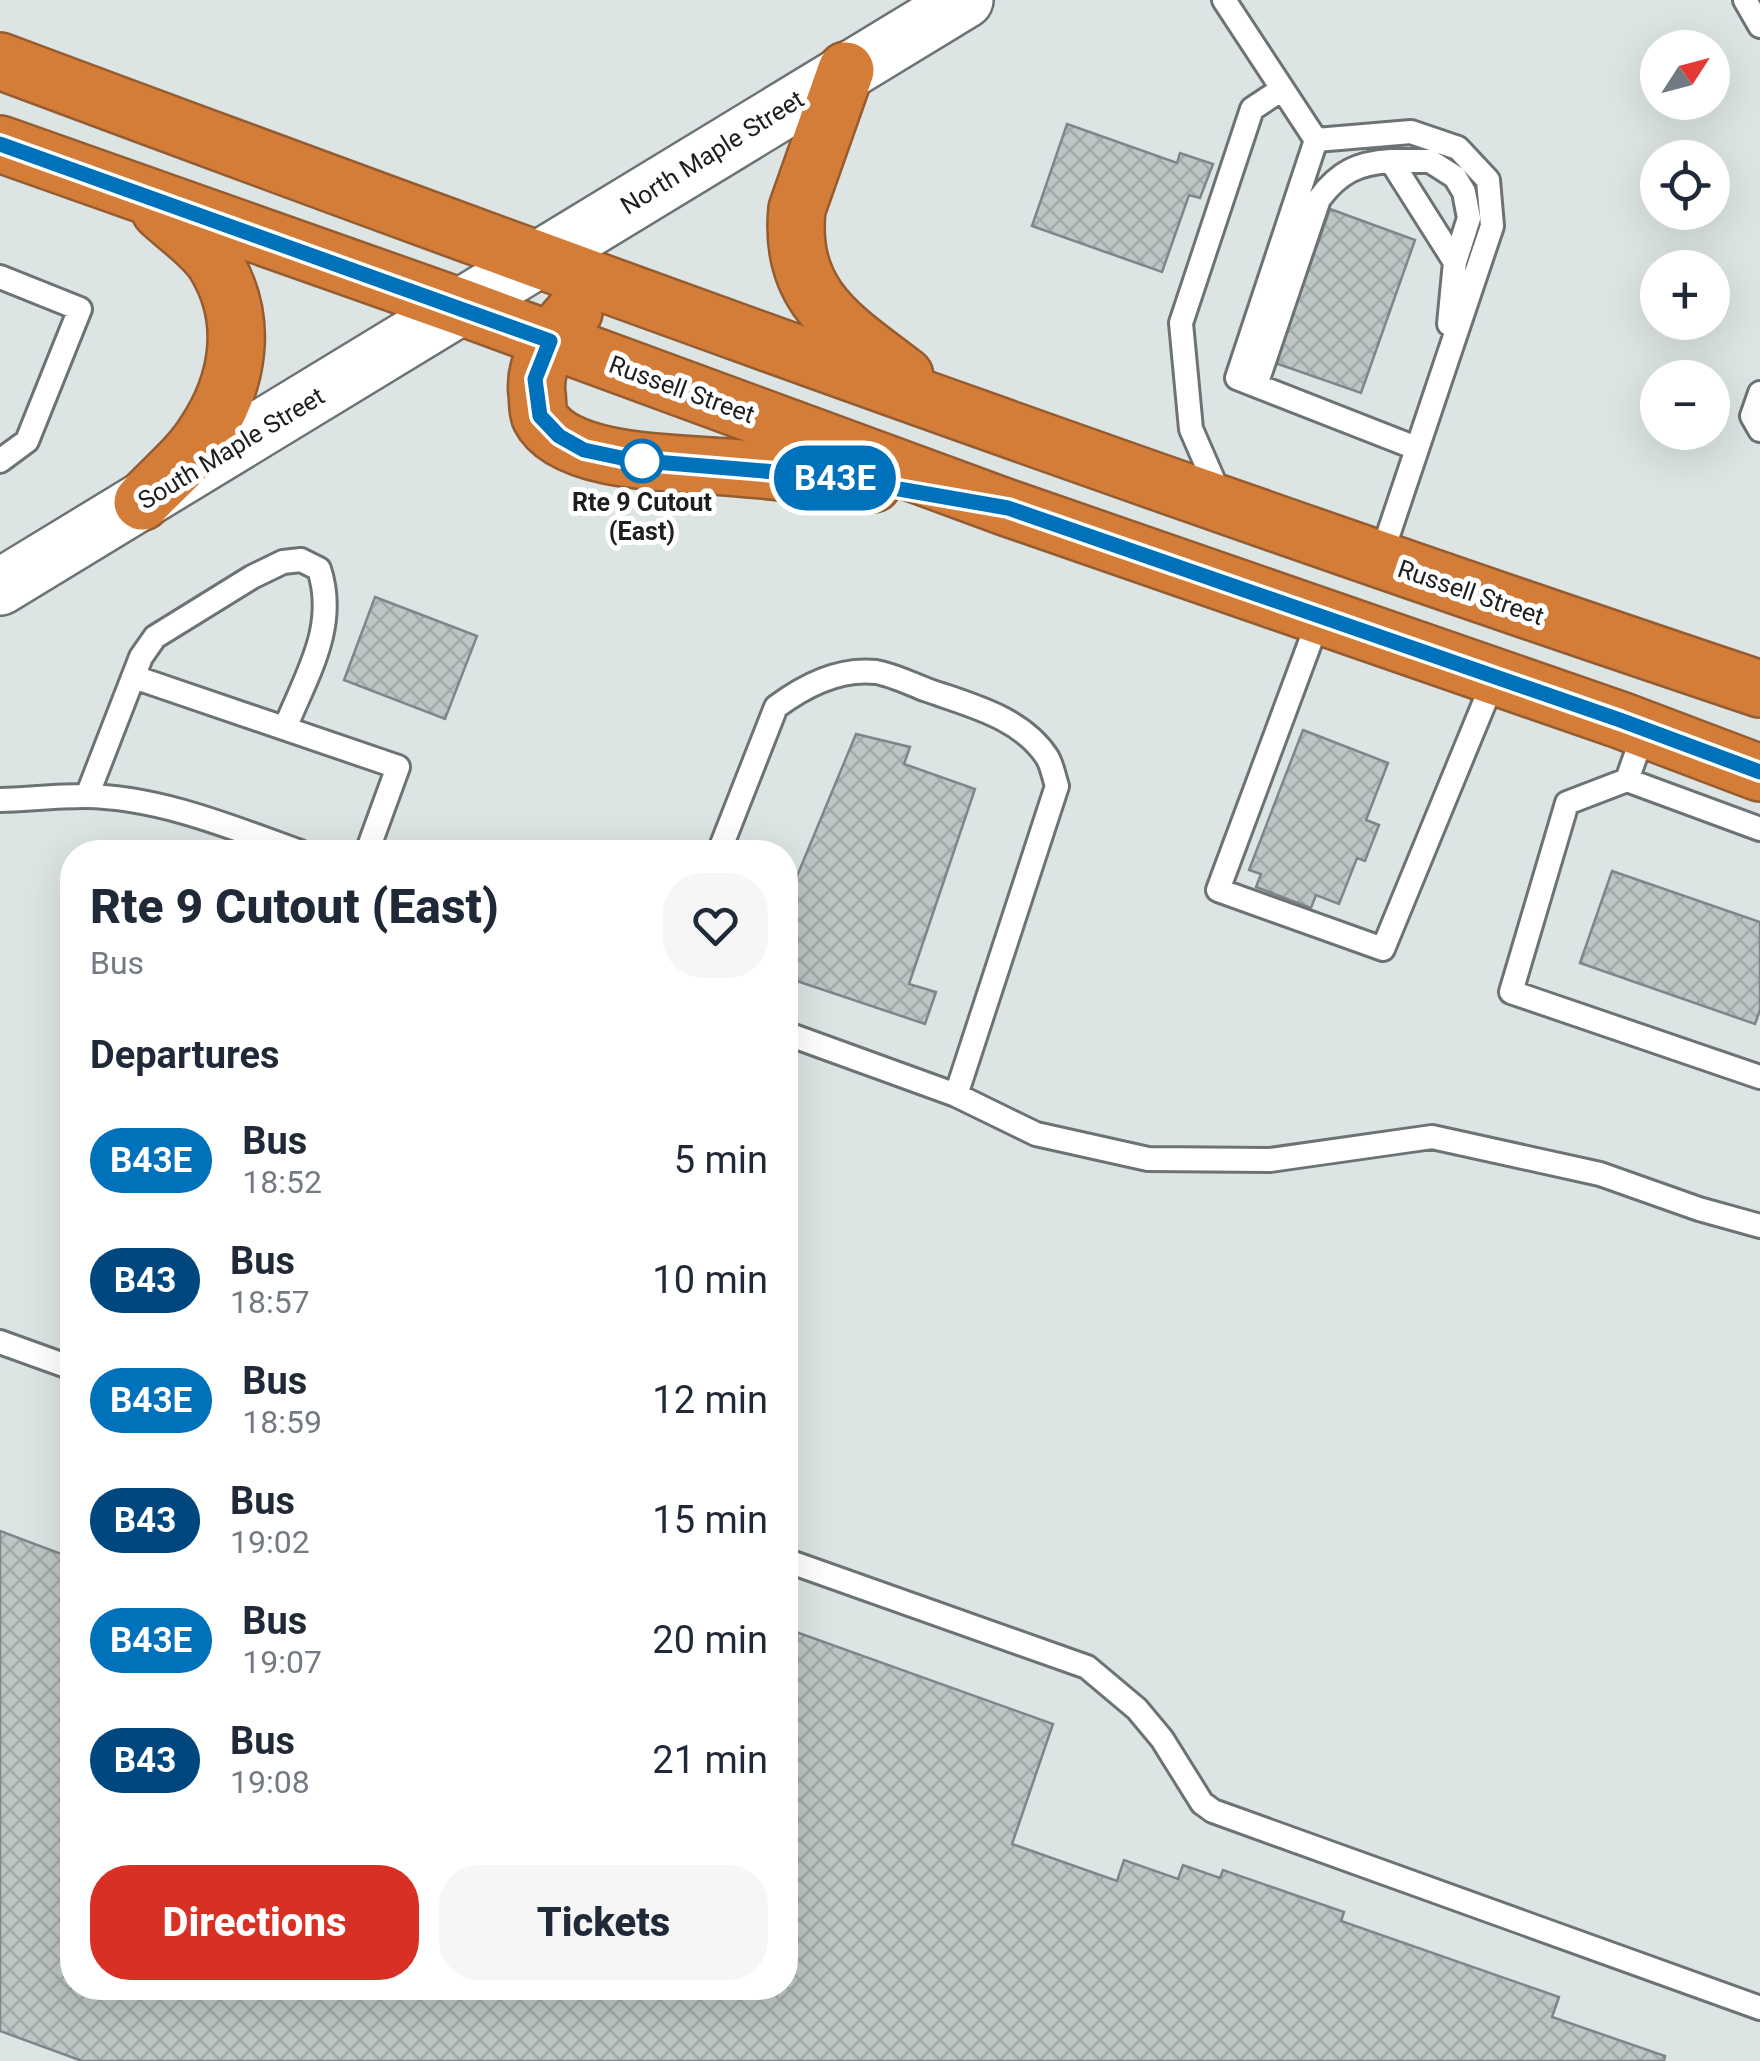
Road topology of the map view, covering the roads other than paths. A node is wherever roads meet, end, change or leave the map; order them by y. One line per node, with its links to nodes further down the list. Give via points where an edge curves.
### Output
1 (965, 0): 6 (main road, North Maple Street)
2 (1224, 0): 7 (lane)
3 (1745, 0): 4 (lane)
4 (1760, 26)
5 (0, 61): 12 (highway, Russell Street)
6 (846, 70): 12 (main road, North Maple Street); 21 (highway, via 797,209 804,280 833,320)
7 (1282, 89): 8 (lane); 26 (lane, via 1252,109 1181,323 1191,429)
8 (1316, 140): 18 (lane, via 1411,132 1458,148 1488,180 1492,226); 19 (lane, via 1238,378)
9 (0, 144): 11 (highway, Russell Street)
10 (1391, 161): 13 (lane); 13 (lane, via 1430,161 1455,177 1469,218); 19 (lane, via 1361,163 1334,179 1319,199)
11 (147, 198): 16 (highway, Russell Street); 25 (highway, via 214,262 233,302 238,340 230,388 204,436)
12 (535, 261): 15 (highway, Russell Street); 16 (main road, North Maple Street)
13 (1455, 262): 18 (lane)
14 (0, 277): 24 (lane, via 80,309 27,440)
15 (609, 287): 17 (highway, via 573,313); 21 (highway, Russell Street)
16 (461, 307): 17 (highway, Russell Street); 25 (main road, South Maple Street)
17 (550, 341): 27 (highway, Russell Street); 27 (highway, via 535,379 540,416 584,450 824,476)
18 (1446, 362): 23 (lane)
19 (1256, 385): 23 (lane)
20 (1760, 394): 22 (lane, via 1752,416)
21 (942, 406): 26 (highway, Russell Street)
22 (1760, 430)
23 (1416, 448): 28 (lane)
24 (0, 462)
25 (142, 502): 29 (main road, South Maple Street)
26 (1224, 506): 28 (highway, Russell Street)
27 (1008, 508): 30 (highway, Russell Street)
28 (1379, 561): 33 (highway, Russell Street)
29 (0, 588)
30 (1320, 616): 31 (highway, Russell Street); 31 (lane, via 1218,890 1383,949)
31 (1496, 677): 35 (highway, Russell Street)
32 (134, 678): 34 (lane); 34 (lane, via 155,637 252,577 301,560 320,569 326,628); 38 (lane)
33 (1760, 689)
34 (285, 728): 42 (lane, via 398,767)
35 (1645, 729): 36 (highway, Russell Street); 37 (lane)
36 (1760, 772)
37 (1626, 780): 40 (lane); 45 (lane, via 1567,803 1511,992)
38 (87, 796): 39 (lane); 41 (lane, via 168,808)
39 (0, 800)
40 (1760, 829)
41 (268, 840)
42 (371, 840)
43 (723, 840): 46 (lane, via 776,707 819,680 877,672 994,714 1029,737 1048,759 1057,786)
44 (798, 1038): 46 (lane)
45 (1760, 1077)
46 (956, 1095): 47 (lane, via 1036,1134 1148,1159 1270,1160 1432,1137 1600,1174)
47 (1760, 1226)
48 (0, 1342): 49 (lane)
49 (60, 1364)
50 (798, 1565): 51 (lane, via 1087,1667 1137,1709 1213,1812)
51 (1760, 2008)

